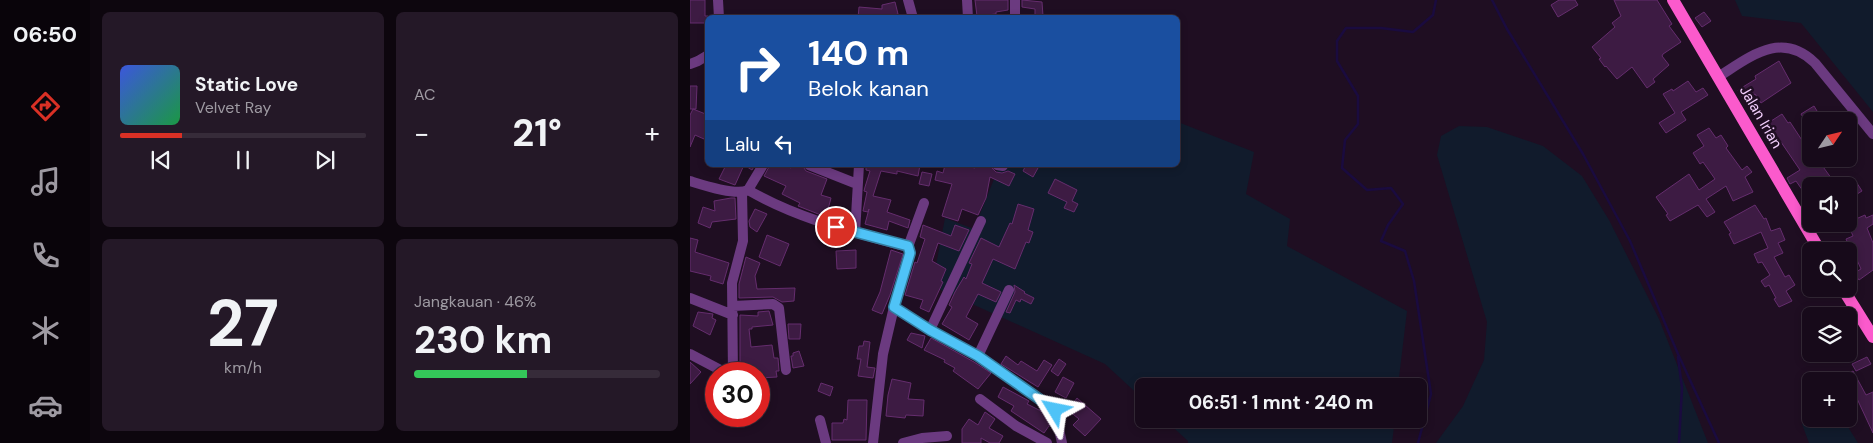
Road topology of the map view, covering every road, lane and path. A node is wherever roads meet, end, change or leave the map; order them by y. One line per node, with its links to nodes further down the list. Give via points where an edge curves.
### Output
1 (718, 0): 6 (street)
2 (908, 0): 7 (street)
3 (967, 0): 8 (street)
4 (1015, 0): 9 (street)
5 (1673, 0): 12 (main road, Jalan Irian)
6 (719, 15)
7 (913, 15)
8 (968, 15)
9 (1015, 15)
10 (705, 58): 11 (street)
11 (690, 64)
12 (1718, 77): 13 (street, via 1759,52 1793,49 1815,63); 23 (main road, Jalan Irian)
13 (1873, 134)
14 (761, 167): 19 (street)
15 (813, 167): 18 (street)
16 (859, 167): 18 (street)
17 (690, 181): 19 (street)
18 (857, 184): 22 (street)
19 (745, 191): 22 (street, via 818,222); 29 (street, via 742,241 732,282)
20 (924, 203): 24 (street)
21 (981, 220): 30 (street)
22 (855, 233): 24 (street)
23 (1815, 242)
24 (908, 246): 28 (street, via 910,253)
25 (1009, 290): 33 (street)
26 (1848, 297): 31 (main road)
27 (690, 298): 29 (street)
28 (894, 307): 30 (street); 41 (street, via 883,354)
29 (733, 310): 35 (street); 36 (street, via 773,304 779,308)
30 (930, 330): 33 (street)
31 (1873, 336)
32 (690, 354): 34 (street)
33 (978, 356): 44 (street, via 1055,410)
34 (705, 362)
35 (733, 362)
36 (786, 370)
37 (980, 399): 43 (street, via 1016,426)
38 (820, 420): 40 (street)
39 (947, 436): 42 (street)
40 (826, 443)
41 (873, 443)
42 (903, 443)
43 (1047, 443)
44 (1062, 443)

